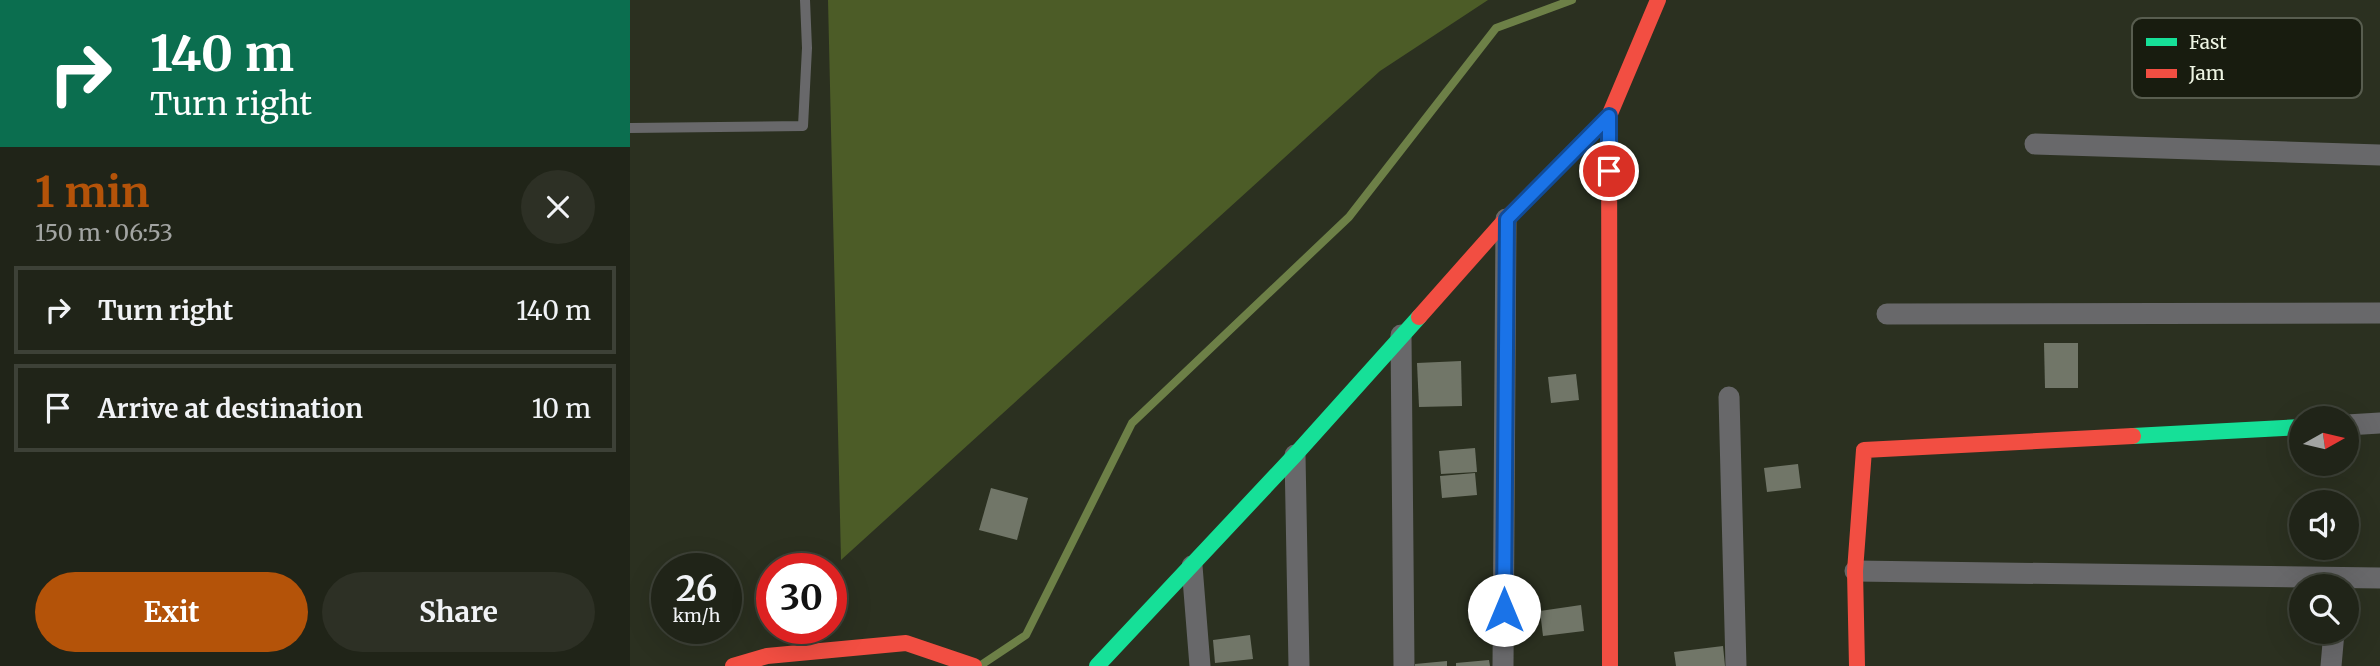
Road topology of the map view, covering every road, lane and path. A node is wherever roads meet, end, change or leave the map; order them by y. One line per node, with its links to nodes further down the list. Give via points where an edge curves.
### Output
1 (806, 0): 4 (lane, via 803,125)
2 (1658, 0): 3 (street)
3 (1609, 116): 7 (street); 29 (street)
4 (630, 128)
5 (2035, 144): 6 (street)
6 (2380, 155)
7 (1507, 219): 10 (street); 28 (street)
8 (2380, 313): 9 (street)
9 (1887, 314)
10 (1401, 335): 15 (street); 27 (street)
11 (1729, 397): 30 (street)
12 (2380, 423): 13 (street)
13 (2359, 424)
14 (2289, 429): 17 (street, via 1864,450)
15 (1295, 455): 16 (street); 26 (street)
16 (1192, 566): 24 (street); 25 (street)
17 (1855, 571): 20 (street); 31 (street)
18 (2380, 578): 19 (street)
19 (2359, 580)
20 (2289, 581)
21 (2333, 644): 32 (street)
22 (733, 666): 23 (street, via 767,656 906,643)
23 (974, 666)
24 (1097, 666)
25 (1200, 666)
26 (1299, 666)
27 (1404, 666)
28 (1503, 666)
29 (1610, 666)
30 (1735, 666)
31 (1857, 666)
32 (2331, 666)

